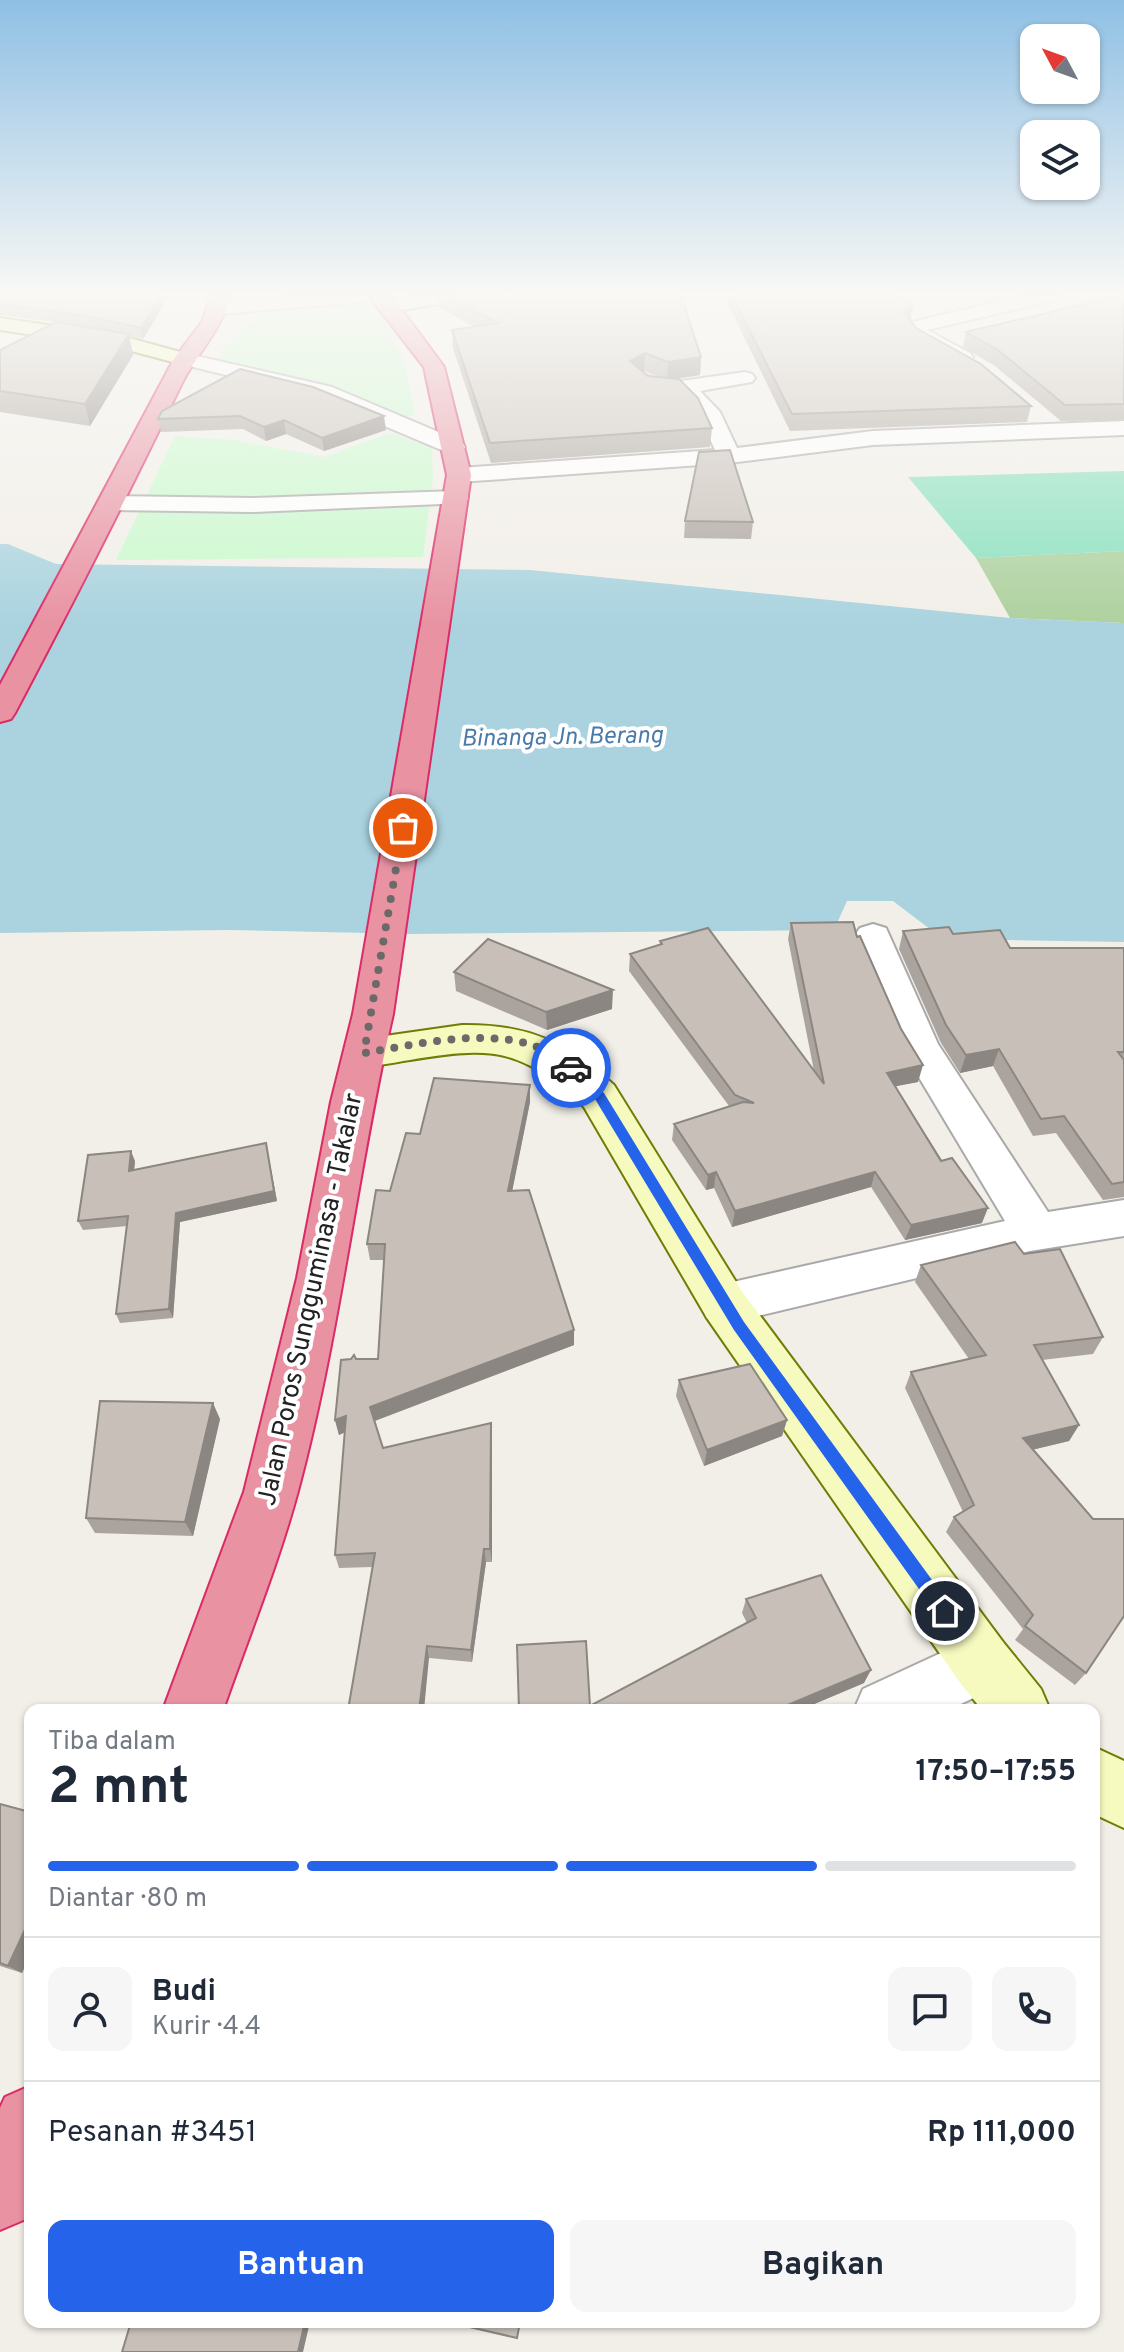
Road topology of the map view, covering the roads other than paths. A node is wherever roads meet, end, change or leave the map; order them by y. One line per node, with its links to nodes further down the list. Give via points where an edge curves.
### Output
1 (160, 406): 11 (highway)
2 (357, 406): 8 (street)
3 (444, 406): 8 (highway, Jalan Poros Sungguminasa - Takalar)
4 (703, 406): 9 (street)
5 (1030, 409): 6 (street)
6 (1052, 428): 7 (street); 9 (street, via 873,438)
7 (1124, 428)
8 (454, 447): 10 (highway, Jalan Poros Sungguminasa - Takalar)
9 (729, 456): 10 (street)
10 (458, 486): 11 (street, via 277,505); 14 (highway, Jalan Poros Sungguminasa - Takalar)
11 (111, 503): 12 (highway)
12 (0, 713)
13 (873, 936): 16 (street, via 881,966 923,1052 1025,1211)
14 (368, 1034): 17 (main road, via 523,1042 576,1071 633,1148); 20 (highway, Jalan Poros Sungguminasa - Takalar, via 271,1492)
15 (1124, 1218): 16 (street)
16 (1030, 1233): 17 (street)
17 (724, 1304): 18 (main road)
18 (976, 1667): 19 (street); 21 (main road)
19 (900, 1702)
20 (195, 1704)
21 (1014, 1704)
22 (1100, 1782): 23 (main road)
23 (1124, 1797)
24 (24, 2136): 25 (highway)
25 (0, 2193)

